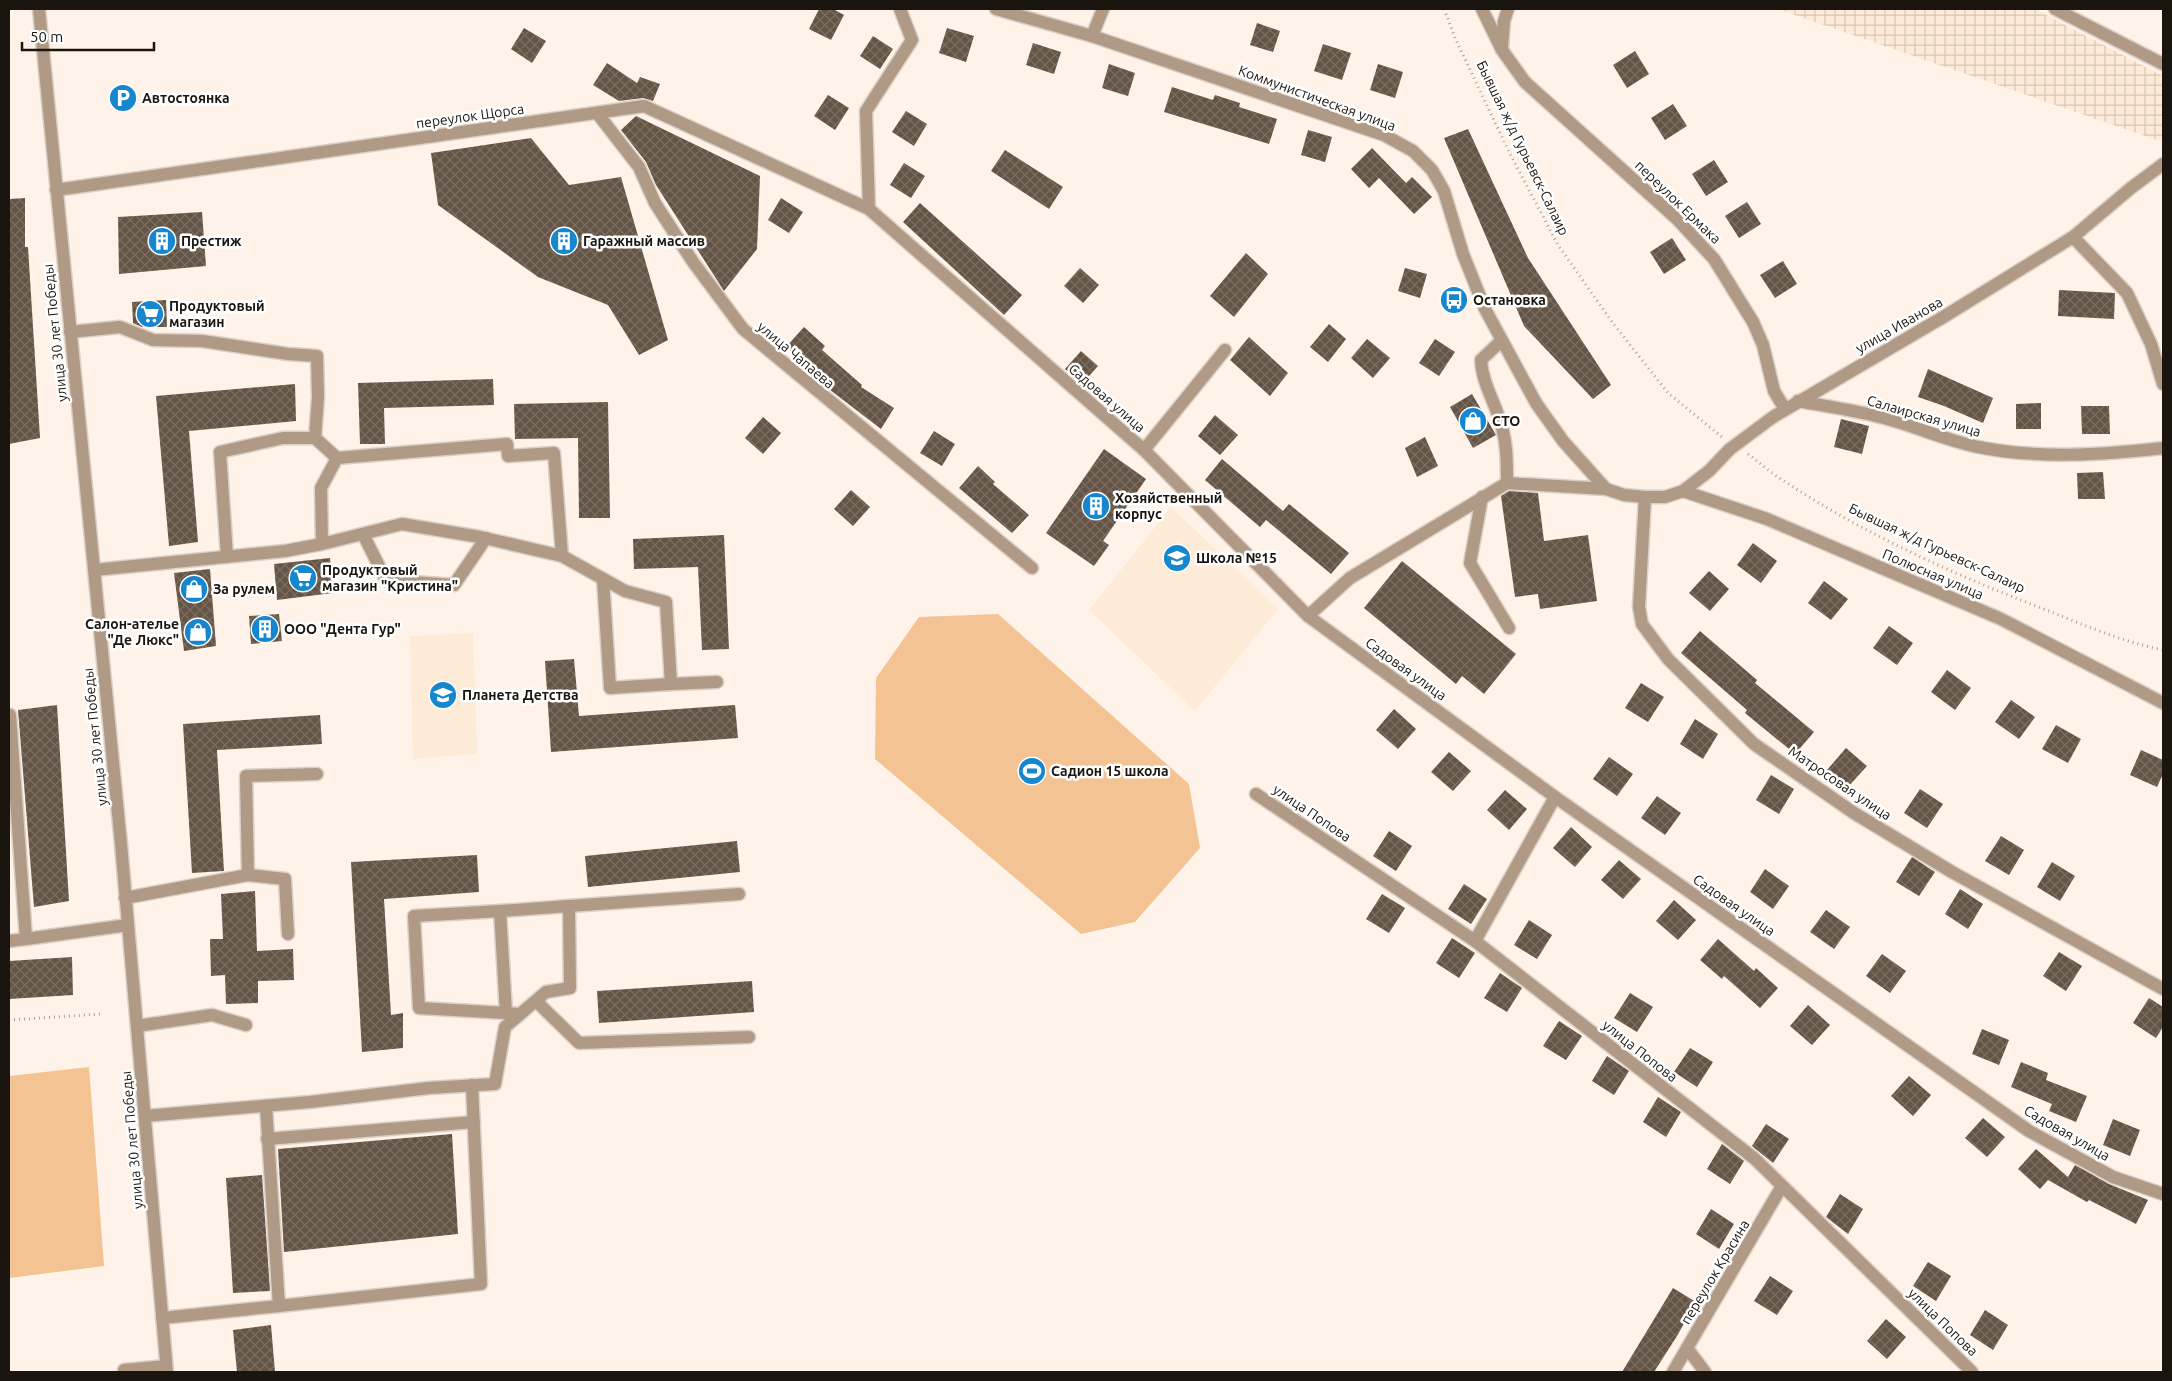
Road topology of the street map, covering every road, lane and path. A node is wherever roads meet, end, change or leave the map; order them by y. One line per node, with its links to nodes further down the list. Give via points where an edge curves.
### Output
1 (39, 9): 14 (street, улица 30 лет Победы)
2 (900, 9): 15 (street, via 912,40 866,111)
3 (996, 9): 9 (street, Коммунистическая улица)
4 (1103, 9): 9 (street)
5 (1444, 9): 24 (path, Бывшая ж/д Гурьевск-Салаир, via 1526,184 1578,276 1668,394)
6 (1482, 9): 10 (street, переулок Ермака)
7 (1508, 9): 10 (street)
8 (2055, 9): 11 (street)
9 (1092, 36): 18 (street, Коммунистическая улица, via 1384,135 1413,152 1432,170 1444,190 1473,284)
10 (1502, 50): 22 (street, переулок Ермака, via 1525,82 1677,219 1714,259 1753,322 1763,345 1774,391)
11 (2163, 64)
12 (598, 113): 14 (street, переулок Щорса); 15 (street, переулок Щорса, via 644,106); 38 (street, улица Чапаева, via 639,167 655,203 743,330)
13 (2163, 164): 16 (street, улица Иванова)
14 (56, 190): 17 (street, улица 30 лет Победы)
15 (868, 209): 26 (street, Садовая улица)
16 (2073, 237): 20 (street, via 2127,293 2152,344); 21 (street, улица Иванова)
17 (70, 332): 23 (street, via 120,327 153,340 202,341 317,356); 39 (street, улица 30 лет Победы)
18 (1501, 341): 28 (street, via 1482,360 1482,375 1502,424); 29 (street, Коммунистическая улица, via 1563,442)
19 (1225, 350): 26 (street)
20 (2163, 384)
21 (1798, 401): 22 (street, улица Иванова); 25 (street, Салаирская улица, via 1880,417 1945,439 2014,452 2054,455)
22 (1784, 409): 24 (street, улица Иванова)
23 (315, 438): 27 (street); 37 (street, via 283,438 220,452)
24 (1735, 445): 30 (street, улица Иванова); 43 (path, Бывшая ж/д Гурьевск-Салаир, via 1782,480 1888,541 2037,607)
25 (2163, 448)
26 (1144, 450): 41 (street, Садовая улица)
27 (337, 458): 35 (street, via 321,488); 36 (street, via 507,444 508,456 554,453)
28 (1507, 482): 29 (street); 31 (street)
29 (1606, 489): 32 (street)
30 (1683, 491): 32 (street, улица Иванова, via 1665,497); 46 (street, Полюсная улица, via 1767,519 2002,619)
31 (1482, 497): 41 (street, via 1350,578); 42 (street, via 1470,563)
32 (1646, 497): 61 (street, Матросовая улица, via 1639,607 1642,624 1668,660 1754,744 1854,813)
33 (364, 534): 34 (street, via 402,524); 34 (street, via 386,580 454,584); 35 (street)
34 (486, 538): 36 (street)
35 (322, 544): 37 (street)
36 (562, 556): 40 (street)
37 (227, 557): 39 (street)
38 (1032, 568)
39 (94, 570): 53 (street, улица 30 лет Победы)
40 (603, 579): 45 (street, via 625,591 666,602); 45 (street, via 610,688)
41 (1308, 616): 50 (street, Садовая улица)
42 (1509, 628)
43 (2163, 650)
44 (717, 682): 45 (street)
45 (671, 684)
46 (2163, 703)
47 (10, 715): 58 (street)
48 (317, 774): 51 (street, via 246,776)
49 (1256, 794): 60 (street, улица Попова)
50 (1555, 797): 60 (street); 76 (street, Садовая улица, via 2029,1131 2113,1177)
51 (248, 875): 53 (street); 57 (street, via 285,878)
52 (739, 894): 54 (street)
53 (126, 898): 56 (street, улица 30 лет Победы)
54 (569, 906): 55 (street); 62 (street, via 570,988 546,992)
55 (500, 910): 64 (street); 64 (street, via 414,916 419,1008)
56 (128, 925): 58 (street); 68 (street, улица 30 лет Победы)
57 (288, 934)
58 (26, 939): 59 (street)
59 (9, 941)
60 (1475, 941): 75 (street, улица Попова, via 1755,1160)
61 (2163, 990)
62 (536, 1001): 65 (street); 69 (street, via 579,1044)
63 (101, 1014): 66 (path)
64 (506, 1014): 65 (street)
65 (520, 1014): 70 (street, via 505,1027 495,1084)
66 (9, 1020)
67 (246, 1025): 68 (street, via 212,1015)
68 (137, 1026): 72 (street, улица 30 лет Победы)
69 (749, 1037)
70 (472, 1085): 71 (street); 73 (street)
71 (266, 1106): 72 (street); 74 (street)
72 (145, 1116): 78 (street, улица 30 лет Победы)
73 (474, 1122): 74 (street); 77 (street, via 481,1284)
74 (267, 1140): 77 (street)
75 (1782, 1186): 79 (street, переулок Красина); 84 (street, улица Попова)
76 (2163, 1194)
77 (278, 1306): 78 (street)
78 (162, 1318): 80 (street, улица 30 лет Победы)
79 (1687, 1348): 82 (street, переулок Красина); 83 (street)
80 (167, 1369): 81 (street)
81 (124, 1370)
82 (1673, 1372)
83 (1705, 1372)
84 (1972, 1372)

